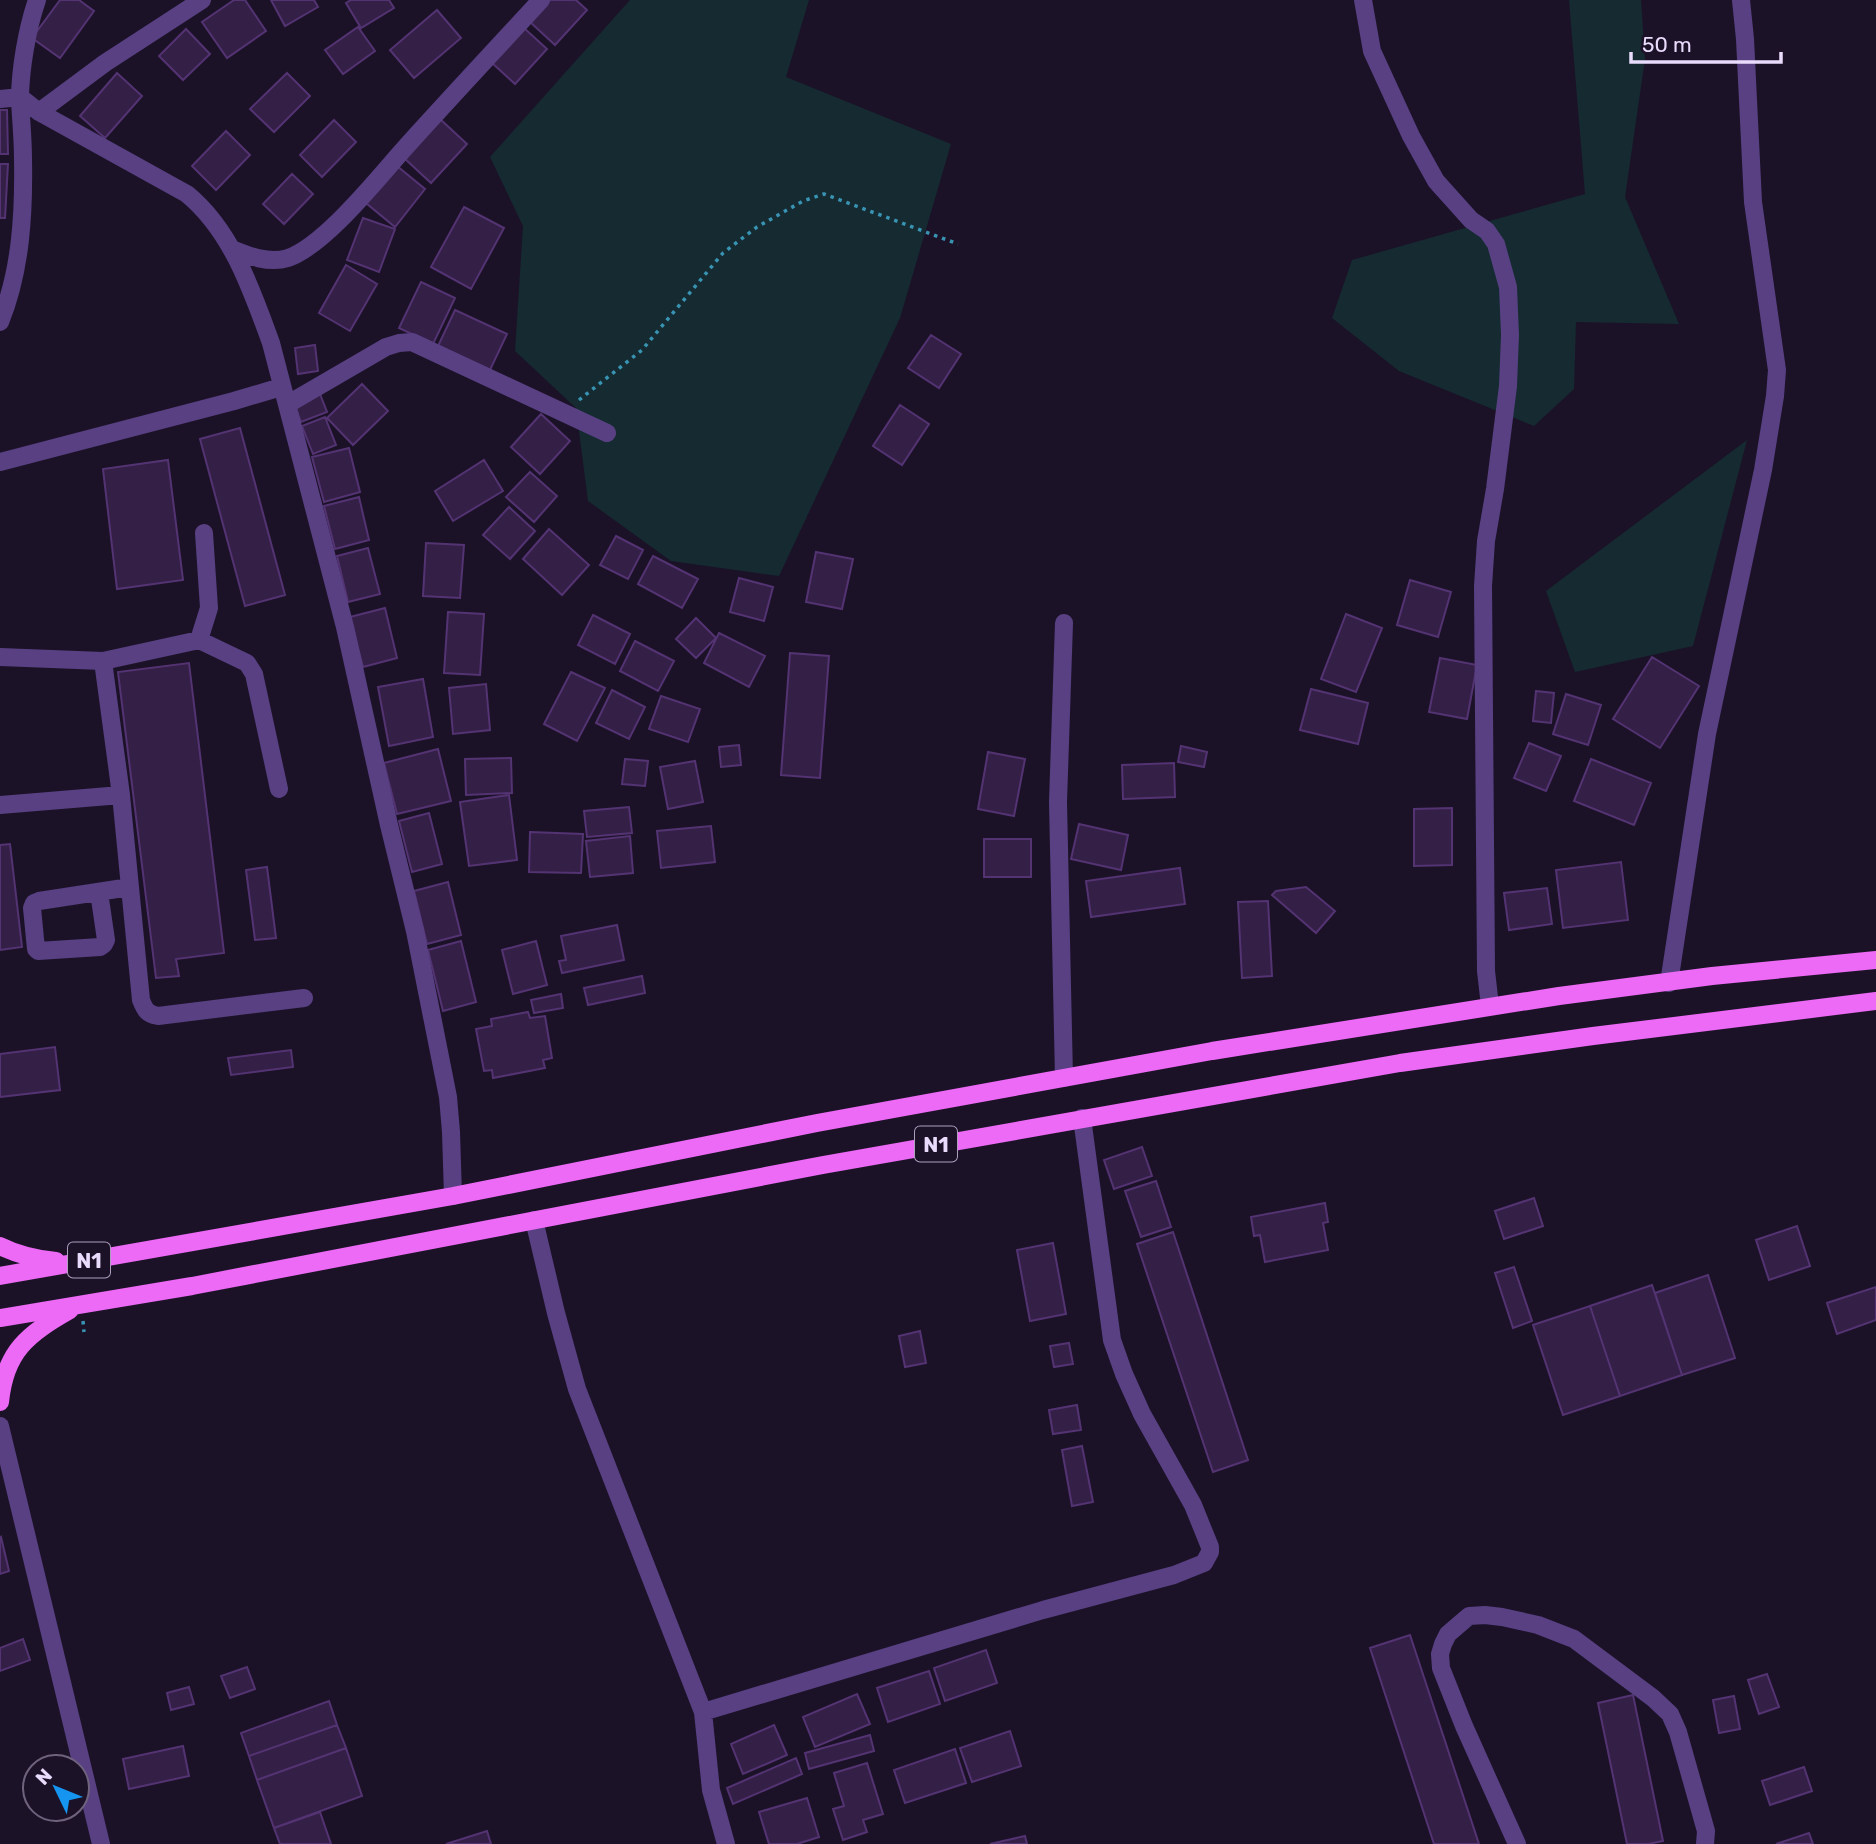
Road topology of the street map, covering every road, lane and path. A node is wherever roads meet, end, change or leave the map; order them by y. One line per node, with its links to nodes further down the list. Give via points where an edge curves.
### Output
1 (37, 0): 6 (street)
2 (202, 0): 8 (street)
3 (541, 0): 10 (street, via 347,211 304,250 286,258 254,258)
4 (1363, 0): 30 (street, via 1372,51 1411,136 1436,181 1496,244 1508,287 1508,386 1483,586)
5 (1741, 0): 27 (street, via 1753,202 1777,370 1763,470 1712,709)
6 (20, 97): 7 (street); 8 (street); 11 (street, via 21,220 16,266)
7 (0, 99)
8 (38, 112): 10 (street, via 187,194)
9 (958, 244): 13 (path, via 824,194 803,201 723,253 642,350)
10 (232, 249): 12 (street, via 267,331)
11 (0, 322)
12 (284, 396): 13 (street, via 386,347 412,342); 15 (street, via 234,401); 33 (street, via 345,627 415,932 448,1097)
13 (559, 412): 14 (street)
14 (607, 433)
15 (0, 462)
16 (204, 533): 18 (street, via 209,608)
17 (1064, 623): 31 (street, via 1058,802)
18 (199, 640): 20 (street); 21 (street, via 247,663 254,674)
19 (0, 657): 20 (street)
20 (103, 661): 22 (street)
21 (279, 789)
22 (121, 794): 23 (street); 24 (street)
23 (0, 805)
24 (130, 887): 25 (street); 28 (street, via 142,1000 150,1014)
25 (99, 892): 25 (street, via 104,944 36,949 34,903)
26 (1876, 960): 27 (main road, N1)
27 (1669, 983): 30 (main road, N1)
28 (304, 998)
29 (1876, 1002): 32 (main road, N1, via 1400,1063)
30 (1490, 1006): 31 (main road, N1)
31 (1063, 1078): 33 (main road, N1)
32 (1082, 1118): 34 (main road, N1); 43 (street, via 1112,1340 1142,1414 1193,1505 1210,1547 1204,1563)
33 (453, 1196): 36 (main road, N1)
34 (534, 1220): 38 (main road, N1); 43 (street, via 578,1389)
35 (0, 1246): 36 (main road, via 35,1259)
36 (73, 1263): 37 (main road, N1)
37 (0, 1276)
38 (80, 1304): 39 (main road, N1); 40 (main road, via 43,1326 21,1346 6,1372)
39 (0, 1318)
40 (0, 1402)
41 (0, 1411): 42 (street)
42 (0, 1427): 44 (street)
43 (703, 1712): 45 (street, via 711,1790)
44 (101, 1844)
45 (726, 1844)
46 (1517, 1844): 47 (street, via 1441,1668 1440,1654 1448,1634 1469,1616 1526,1622 1574,1639 1670,1714 1706,1831)
47 (1705, 1844)

